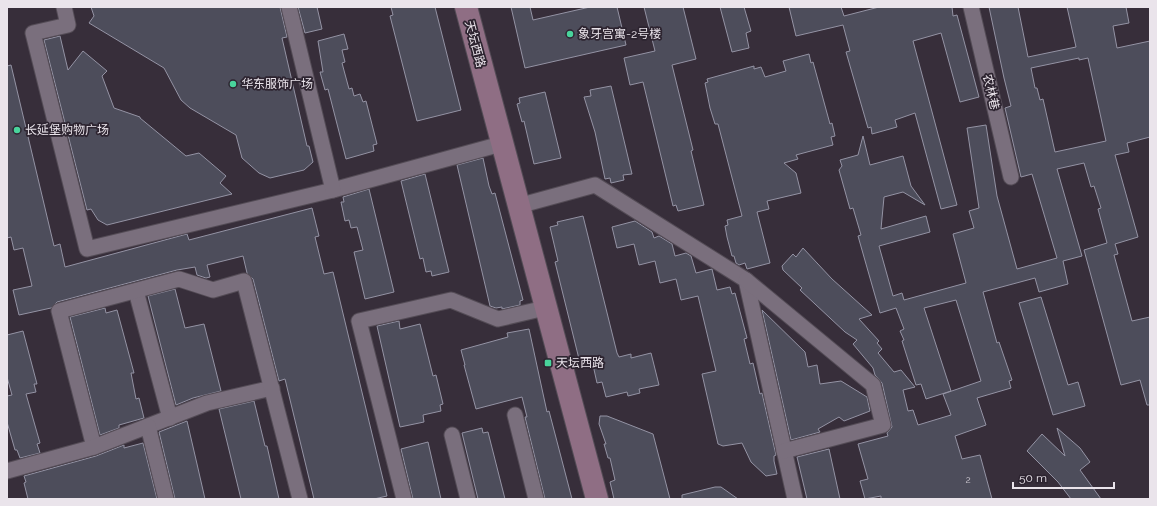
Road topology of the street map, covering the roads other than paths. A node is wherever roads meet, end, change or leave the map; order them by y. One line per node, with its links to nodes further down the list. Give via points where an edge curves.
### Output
1 (64, 7): 7 (street, via 68,25 34,33 87,249)
2 (289, 7): 7 (street)
3 (466, 7): 5 (street, 天坛西路)
4 (970, 7): 6 (street, 农林巷)
5 (501, 144): 7 (street); 8 (street, 天坛西路)
6 (1011, 177)
7 (333, 190)
8 (518, 206): 9 (street, via 596,185); 11 (street, 天坛西路)
9 (746, 280): 18 (street); 18 (street, via 873,385 883,426)
10 (136, 291): 12 (street, via 179,279 214,290 244,281); 14 (street); 17 (street, via 59,311)
11 (545, 308): 22 (street, via 498,319 451,300 359,321); 25 (street, 天坛西路)
12 (272, 388): 14 (street, via 207,403); 21 (street)
13 (515, 415): 24 (street)
14 (170, 418): 15 (street)
15 (148, 426): 17 (street); 20 (street)
16 (452, 435): 23 (street)
17 (94, 447): 19 (street)
18 (784, 451): 26 (street)
19 (7, 471)
20 (166, 499)
21 (300, 499)
22 (404, 499)
23 (468, 499)
24 (536, 499)
25 (596, 499)
26 (795, 499)

